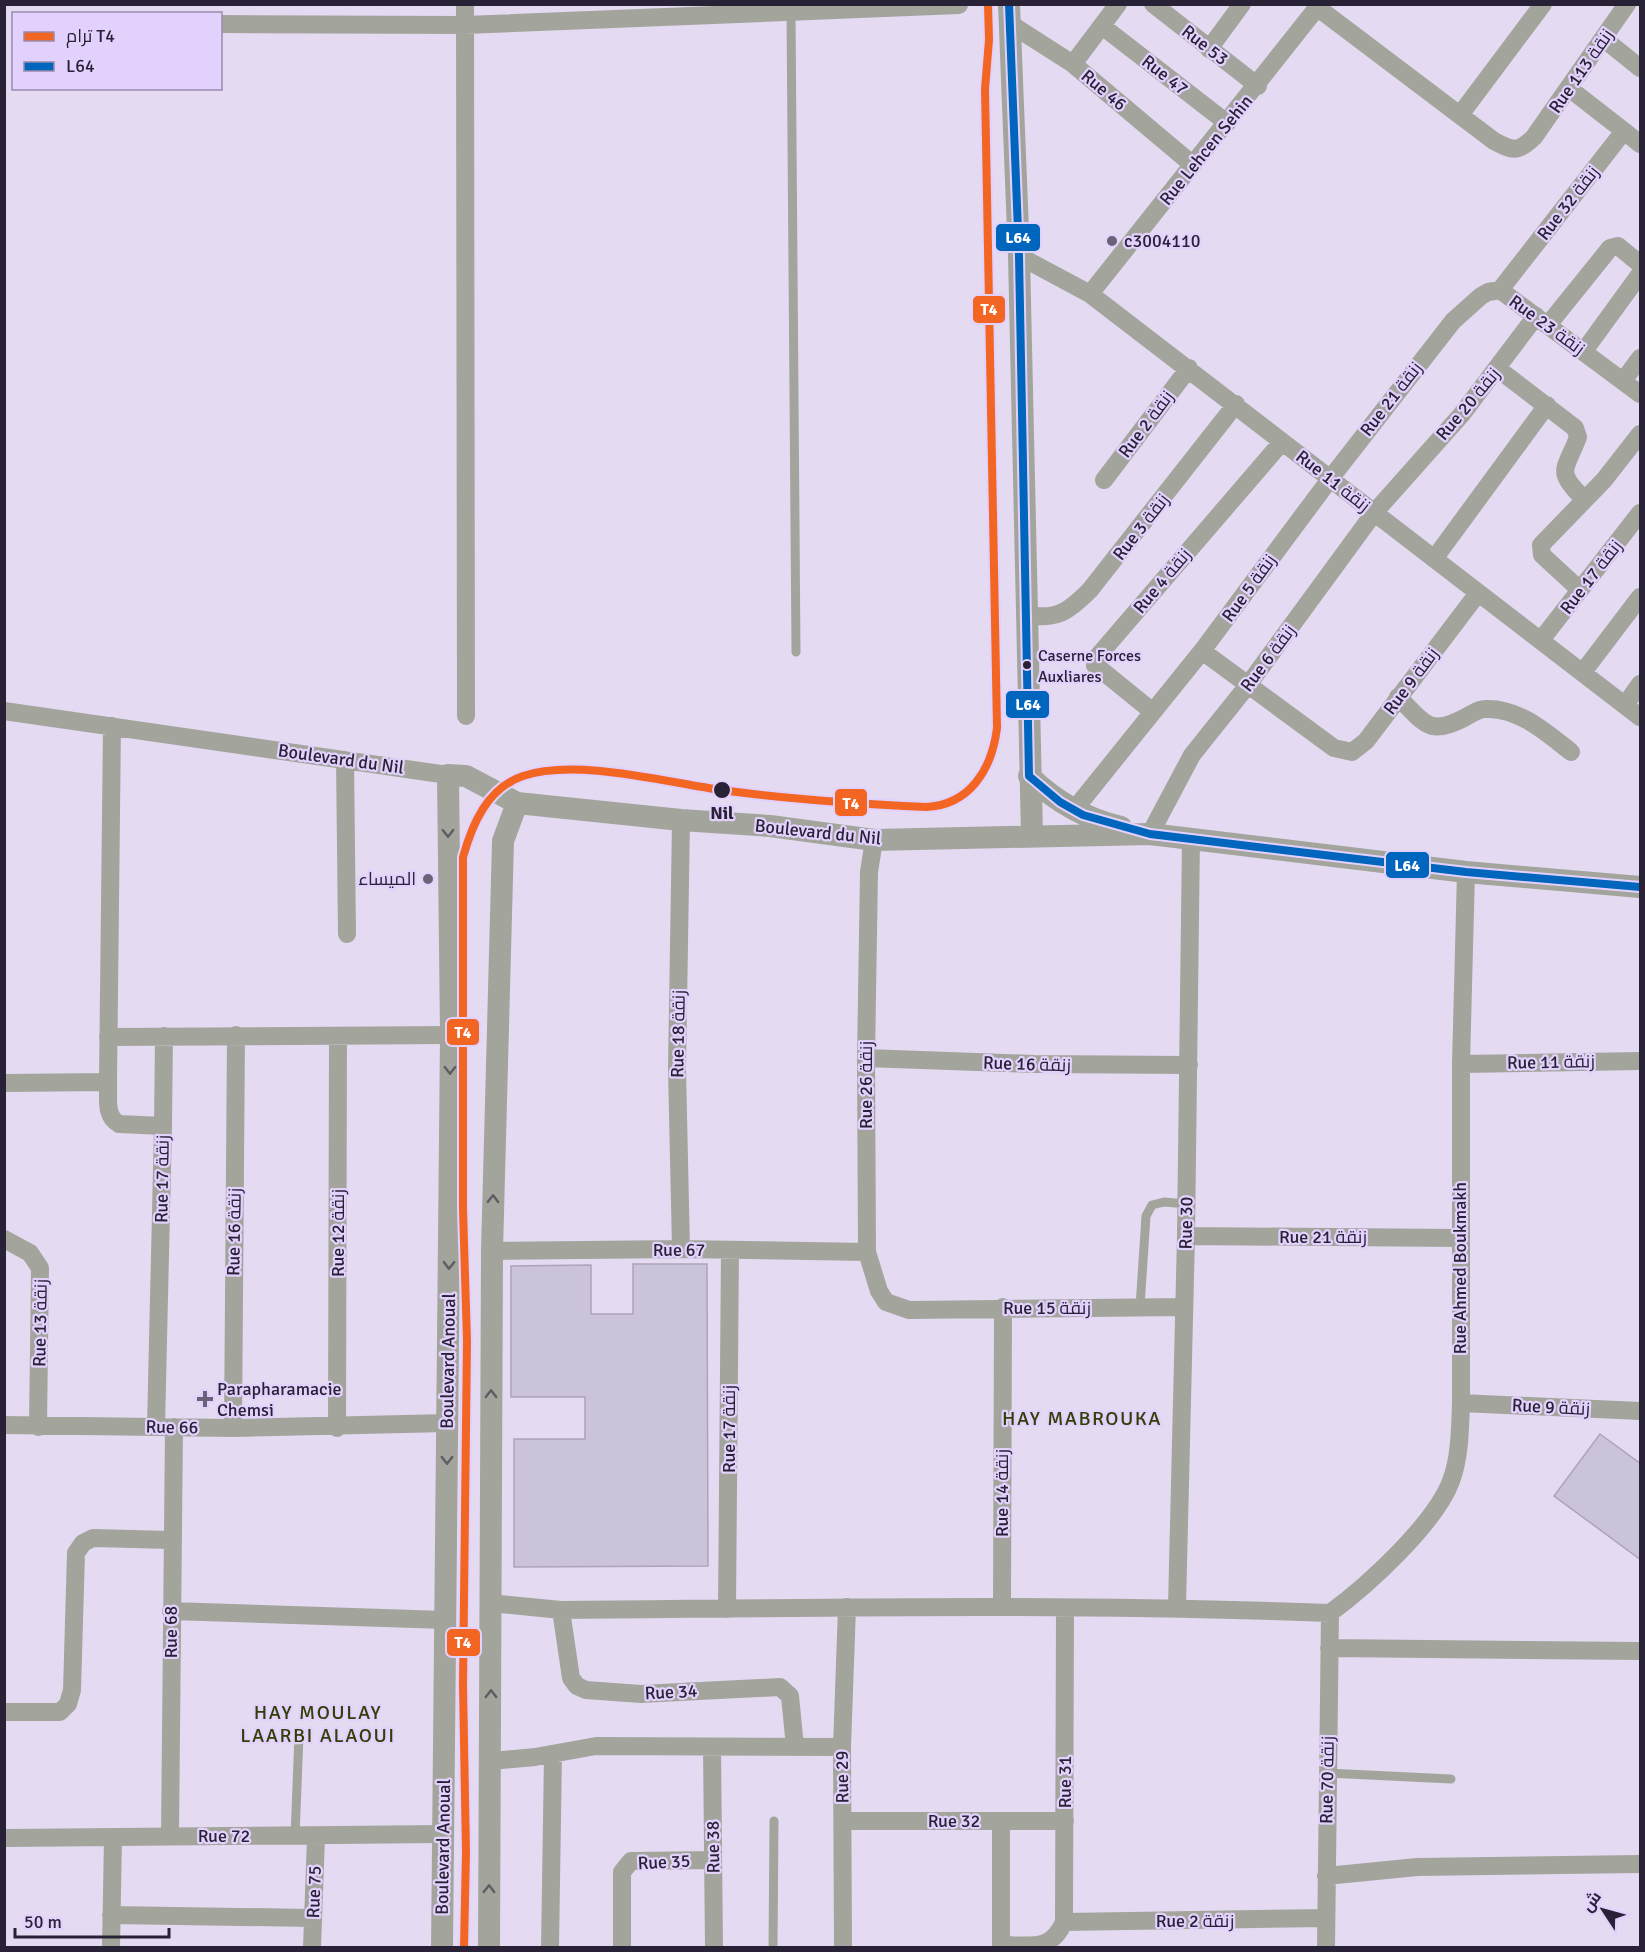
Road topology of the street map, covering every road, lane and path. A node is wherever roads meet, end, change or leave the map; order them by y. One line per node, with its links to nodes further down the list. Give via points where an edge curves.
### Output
1 (465, 4): 13 (street)
2 (1119, 4): 14 (street)
3 (1153, 4): 16 (street, Rue 53)
4 (1242, 4): 16 (street)
5 (1543, 4): 21 (street)
6 (1627, 4): 15 (street, Rue 113 زنقة)
7 (959, 5): 8 (street)
8 (877, 6): 10 (street)
9 (1319, 6): 19 (street, Rue Lehcen Sehin); 21 (street)
10 (791, 12): 13 (street); 56 (lane)
11 (1009, 14): 17 (street, Rue 46); 26 (street)
12 (222, 24): 13 (street)
13 (465, 26): 64 (street)
14 (1102, 26): 17 (street); 22 (street, Rue 47)
15 (1604, 39): 18 (street); 20 (street, Rue 113 زنقة)
16 (1209, 48): 19 (street, Rue 53)
17 (1073, 64): 25 (street, Rue 46)
18 (1641, 68)
19 (1258, 86): 22 (street, Rue Lehcen Sehin)
20 (1570, 89): 21 (street, Rue 113 زنقة, via 1522,148 1494,141); 23 (street)
21 (1460, 115)
22 (1227, 123): 25 (street, Rue Lehcen Sehin)
23 (1624, 131): 24 (street); 29 (street, Rue 32 زنقة)
24 (1641, 144)
25 (1193, 165): 30 (street, Rue Lehcen Sehin)
26 (1019, 256): 30 (street, Rue 11 زنقة); 53 (street)
27 (1641, 264): 31 (street, Rue 20 زنقة, via 1618,246 1610,248)
28 (1641, 274): 33 (street)
29 (1500, 290): 31 (street, Rue 23 زنقة); 32 (street, Rue 23 زنقة, via 1480,297)
30 (1090, 294): 35 (street, Rue 11 زنقة)
31 (1542, 320): 33 (street, Rue 23 زنقة); 36 (street, Rue 20 زنقة)
32 (1453, 321): 43 (street, Rue 21 زنقة)
33 (1584, 351): 37 (street, Rue 23 زنقة)
34 (1641, 358): 37 (street)
35 (1189, 368): 39 (street, Rue 11 زنقة); 44 (street, Rue 2 زنقة)
36 (1498, 369): 40 (street); 45 (street, Rue 20 زنقة)
37 (1623, 381): 38 (street, Rue 23 زنقة)
38 (1641, 394)
39 (1236, 404): 42 (street, Rue 11 زنقة); 53 (street, Rue 3 زنقة, via 1090,590 1073,607 1057,615)
40 (1547, 405): 46 (street, via 1577,432 1564,474 1567,483); 49 (street)
41 (1641, 434): 46 (street)
42 (1282, 442): 43 (street, Rue 11 زنقة); 63 (street, Rue 4 زنقة, via 1098,656 1095,665)
43 (1330, 479): 47 (street, Rue 11 زنقة); 55 (street, Rue 5 زنقة)
44 (1104, 480)
45 (1396, 488): 47 (street, Rue 6 زنقة)
46 (1584, 499): 50 (street, via 1540,550)
47 (1374, 513): 49 (street, Rue 11 زنقة); 59 (street, Rue 6 زنقة)
48 (1637, 524): 50 (street, Rue 17 زنقة)
49 (1434, 559): 51 (street, Rue 11 زنقة)
50 (1581, 590): 54 (street, Rue 17 زنقة)
51 (1479, 593): 54 (street, Rue 11 زنقة); 60 (street, Rue 9 زنقة)
52 (1641, 597): 57 (street)
53 (1026, 615): 70 (street)
54 (1541, 640): 57 (street, Rue 11 زنقة)
55 (1202, 651): 59 (street); 63 (street, Rue 5 زنقة)
56 (796, 652)
57 (1582, 672): 61 (street, Rue 11 زنقة)
58 (1641, 684): 61 (street)
59 (1248, 685): 60 (street, Rue 9 زنقة, via 1334,748 1346,752 1359,748); 74 (street, Rue 6 زنقة, via 1192,755)
60 (1398, 697): 67 (street, via 1429,726 1446,728 1482,709 1504,710 1539,727)
61 (1625, 705): 65 (street, Rue 11 زنقة)
62 (4, 711): 66 (street, Boulevard du Nil)
63 (1153, 712): 72 (street, Rue 5 زنقة)
64 (466, 716)
65 (1641, 717)
66 (112, 726): 68 (street, Boulevard du Nil); 84 (street)
67 (1571, 752)
68 (345, 760): 69 (street, Boulevard du Nil); 80 (street)
69 (448, 775): 71 (street, Boulevard du Nil, via 466,776); 82 (street, Boulevard Anoual, one-way to 82)
70 (1029, 776): 72 (street); 75 (street)
71 (517, 803): 73 (street, Boulevard du Nil); 99 (street, one-way to 71, via 503,841)
72 (1074, 810): 74 (street, via 1103,823)
73 (681, 820): 77 (street, Boulevard du Nil, via 770,826); 97 (street, Rue 18 زنقة, via 677,1069)
74 (1150, 834): 75 (street, Boulevard du Nil); 76 (street, Boulevard du Nil)
75 (1032, 835): 77 (street, Boulevard du Nil)
76 (1191, 838): 78 (street, Boulevard du Nil); 89 (street, Rue 30)
77 (874, 840): 86 (street, Rue 26 زنقة, via 869,872)
78 (1466, 872): 79 (street, Boulevard du Nil); 88 (street, Rue Ahmed Boukmakh)
79 (1641, 887)
80 (347, 934)
81 (236, 1035): 83 (street); 85 (street); 111 (street, Rue 16 زنقة)
82 (451, 1035): 85 (street); 107 (street, Boulevard Anoual, one-way to 107)
83 (164, 1036): 84 (street); 92 (street)
84 (108, 1037): 90 (street)
85 (338, 1037): 112 (street, Rue 12 زنقة)
86 (866, 1058): 89 (street, Rue 16 زنقة); 100 (street, Rue 26 زنقة)
87 (1641, 1061): 88 (street, Rue 11 زنقة)
88 (1461, 1064): 95 (street, Rue Ahmed Boukmakh)
89 (1189, 1065): 93 (street, Rue 30)
90 (108, 1082): 91 (street); 92 (street, Rue 17 زنقة, via 109,1114 113,1121)
91 (4, 1083)
92 (163, 1126): 110 (street, Rue 17 زنقة)
93 (1187, 1204): 94 (street, Rue 30); 101 (lane, via 1152,1205 1146,1216)
94 (1186, 1236): 95 (street, Rue 21 زنقة); 102 (street, Rue 30)
95 (1460, 1238): 105 (street, Rue Ahmed Boukmakh)
96 (4, 1239): 109 (street, Rue 13 زنقة, via 30,1253 40,1268)
97 (681, 1249): 98 (street, Rue 67); 99 (street, Rue 67)
98 (730, 1250): 100 (street, Rue 67); 119 (street, Rue 17 زنقة)
99 (492, 1251): 114 (street, one-way to 99)
100 (867, 1252): 104 (street, Rue 26 زنقة, via 886,1302)
101 (1140, 1307): 102 (street, Rue 15 زنقة); 103 (street, Rue 15 زنقة)
102 (1184, 1307): 117 (street, Rue 30)
103 (1003, 1308): 104 (street, Rue 15 زنقة); 115 (street, Rue 14 زنقة)
104 (909, 1310)
105 (1461, 1403): 106 (street, Rue 9 زنقة); 122 (street, Rue Ahmed Boukmakh, via 1457,1458 1444,1498 1372,1578)
106 (1641, 1412)
107 (447, 1423): 112 (street, Rue 66); 123 (street, Boulevard Anoual, one-way to 123)
108 (4, 1425): 109 (street, Rue 66)
109 (38, 1427): 110 (street, Rue 66)
110 (165, 1427): 111 (street, Rue 66); 113 (street, Rue 68)
111 (233, 1428): 112 (street, Rue 66)
112 (337, 1428)
113 (171, 1540): 121 (street, Rue 68); 126 (street, via 93,1538 83,1543 76,1553 72,1690 68,1704 60,1712)
114 (490, 1603): 120 (street); 132 (street, one-way to 114)
115 (1002, 1606): 116 (street); 118 (street)
116 (847, 1607): 119 (street); 130 (street, Rue 29)
117 (1177, 1607): 118 (street); 122 (street)
118 (1065, 1608): 138 (street, Rue 31)
119 (728, 1609): 120 (street)
120 (561, 1610): 129 (street, Rue 34, via 570,1678 577,1686 641,1694 780,1687 790,1696)
121 (171, 1611): 123 (street); 140 (street, Rue 68)
122 (1329, 1613): 124 (street, Rue 70 زنقة)
123 (445, 1620): 139 (street, Boulevard Anoual)
124 (1329, 1648): 125 (street); 133 (street, Rue 70 زنقة)
125 (1641, 1651)
126 (4, 1712)
127 (299, 1735): 142 (lane)
128 (712, 1747): 129 (street); 131 (street, via 596,1746); 145 (street, Rue 38)
129 (795, 1747): 130 (street)
130 (842, 1747): 136 (street, Rue 29)
131 (553, 1754): 132 (street); 157 (street)
132 (491, 1761): 156 (street, one-way to 132)
133 (1327, 1773): 134 (lane); 147 (street, Rue 70 زنقة)
134 (1450, 1779)
135 (774, 1821): 160 (lane)
136 (843, 1821): 137 (street, Rue 32); 161 (street, Rue 29)
137 (1001, 1821): 138 (street, Rue 32); 152 (street)
138 (1065, 1821): 151 (street, Rue 31)
139 (443, 1834): 143 (street, Rue 72); 155 (street, Boulevard Anoual)
140 (170, 1836): 141 (street, Rue 72); 142 (street, Rue 72)
141 (113, 1837): 144 (street, Rue 72); 148 (street)
142 (295, 1837): 143 (street, Rue 72)
143 (316, 1837): 149 (street, Rue 75)
144 (4, 1838)
145 (713, 1860): 158 (street, Rue 35, via 631,1861 622,1872); 159 (street, Rue 38)
146 (1641, 1864): 147 (street, via 1417,1866)
147 (1326, 1876): 150 (street, Rue 70 زنقة)
148 (111, 1915): 149 (street); 153 (street)
149 (313, 1918): 154 (street, Rue 75)
150 (1326, 1918): 151 (street, Rue 2 زنقة); 162 (street, Rue 70 زنقة)
151 (1064, 1922): 152 (street, via 1052,1942 1044,1946)
152 (1001, 1946)
153 (111, 1947)
154 (312, 1947)
155 (442, 1947)
156 (489, 1947)
157 (550, 1947)
158 (621, 1947)
159 (714, 1947)
160 (773, 1947)
161 (843, 1947)
162 (1326, 1947)

